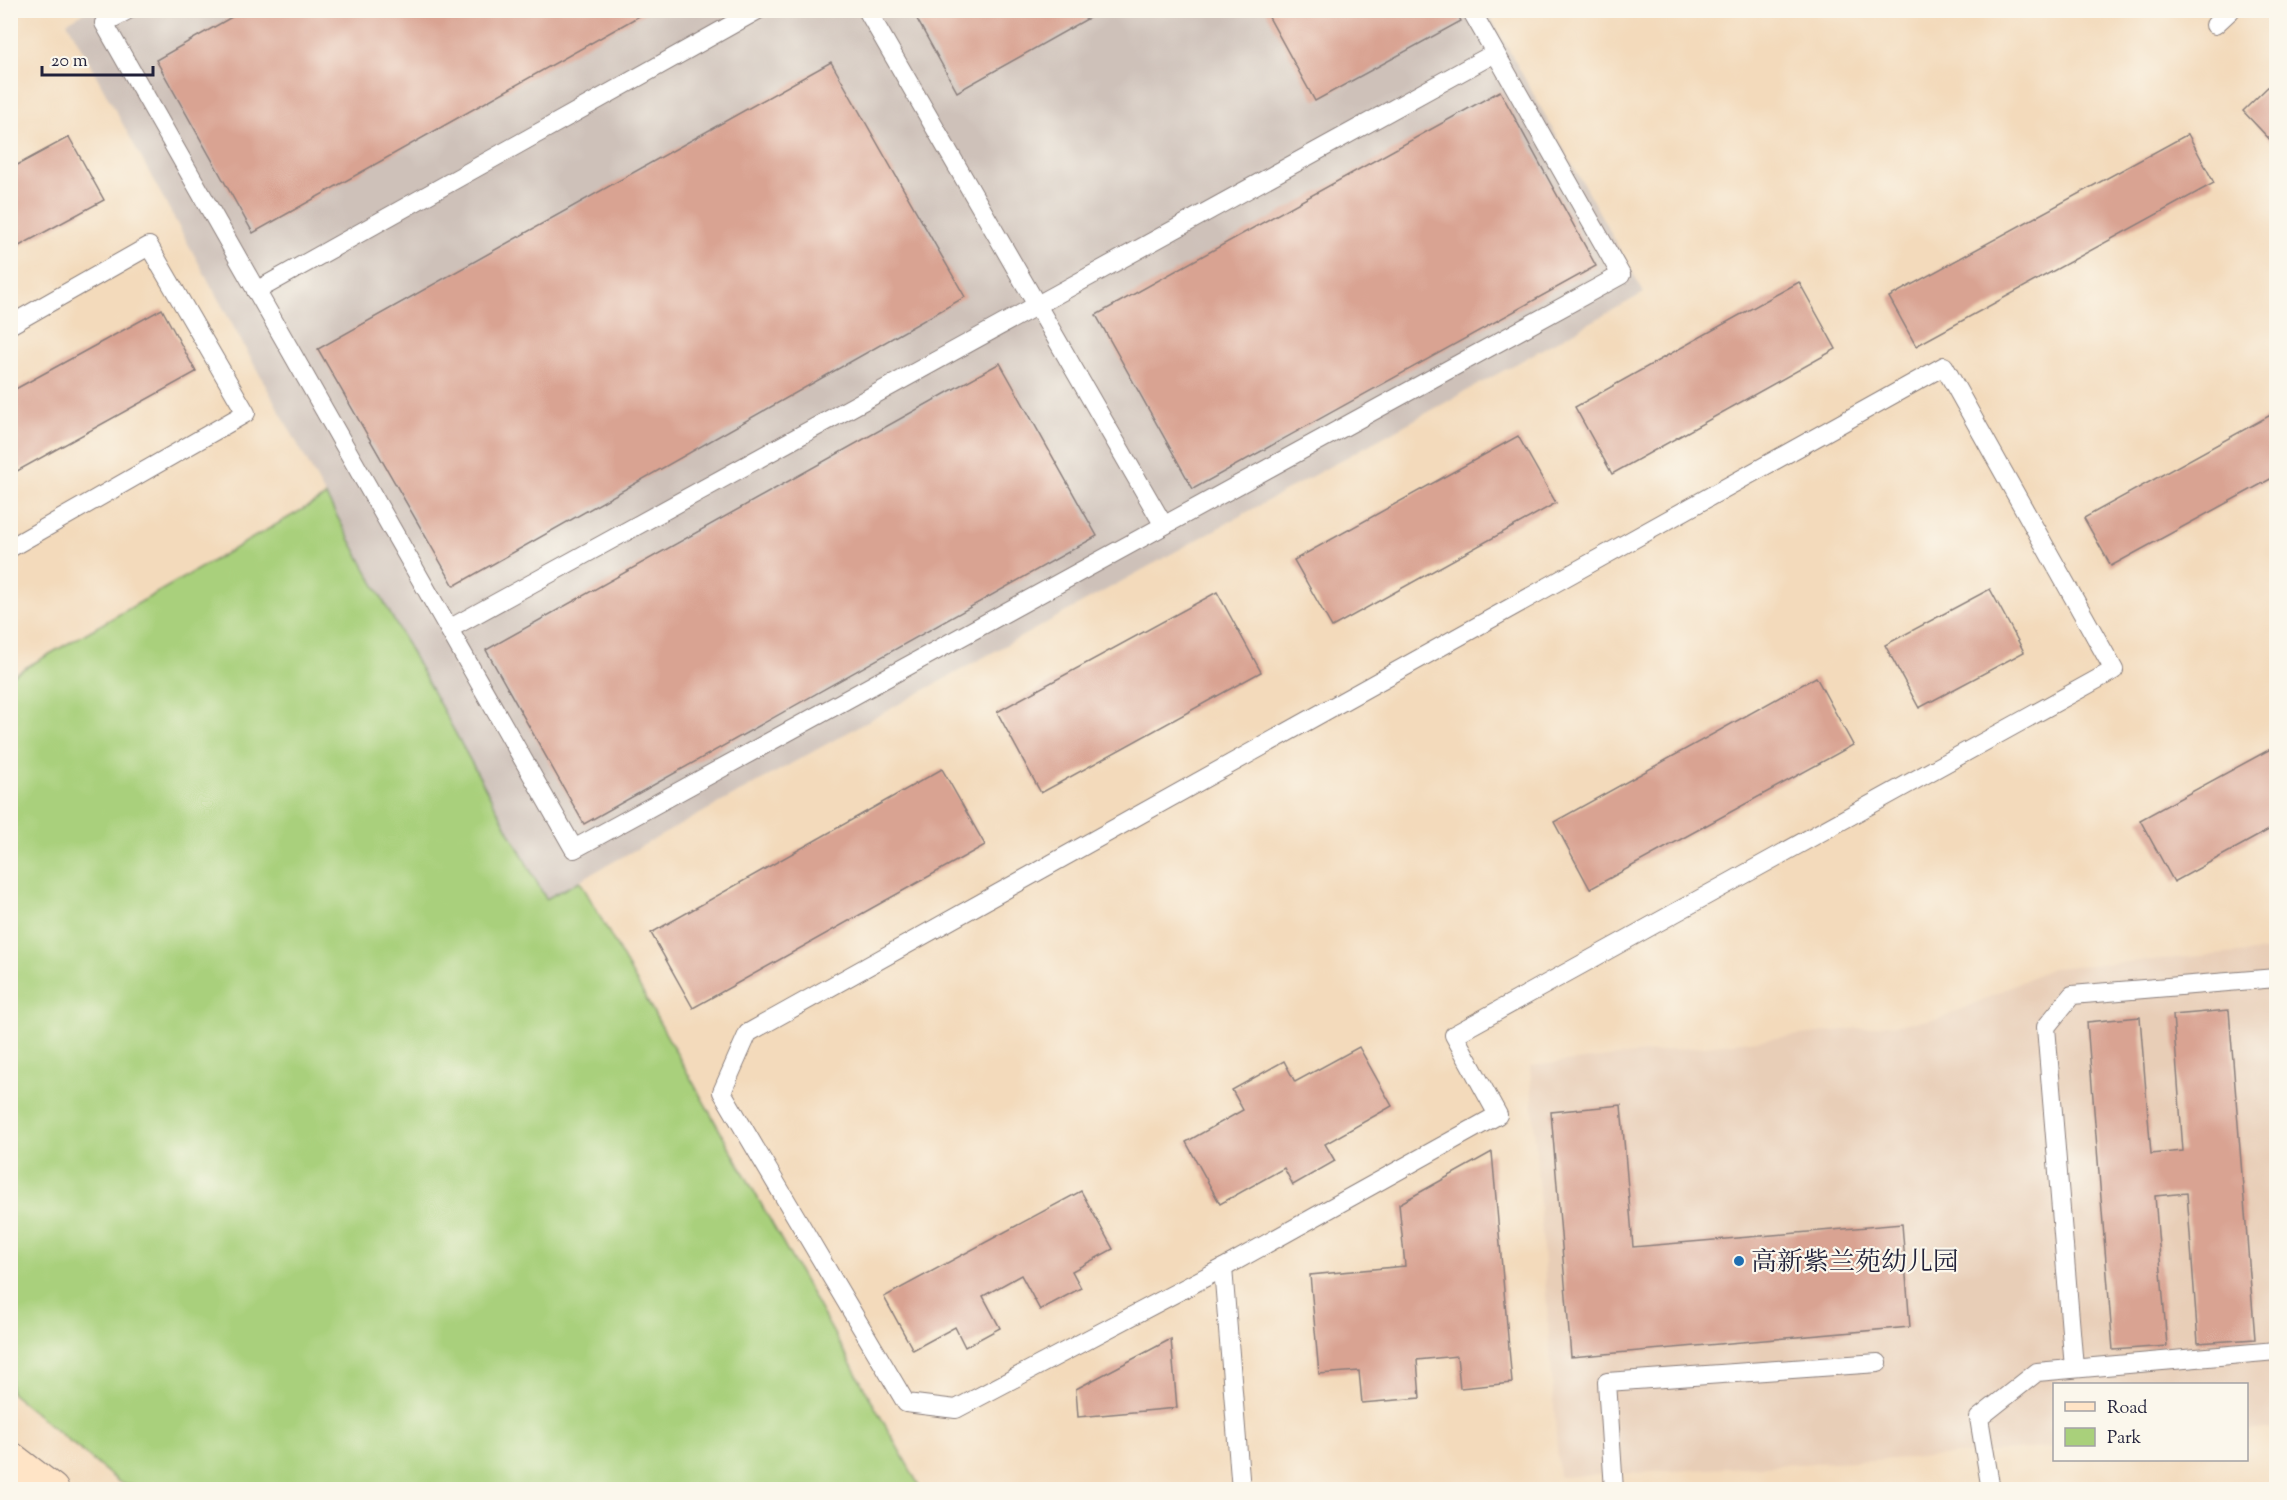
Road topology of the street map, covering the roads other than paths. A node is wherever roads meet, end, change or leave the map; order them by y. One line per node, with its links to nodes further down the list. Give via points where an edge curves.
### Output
1 (128, 10): 8 (lane, via 104,23)
2 (758, 10): 8 (lane)
3 (867, 10): 9 (lane)
4 (1471, 10): 7 (lane)
5 (2231, 10): 6 (lane)
6 (2216, 25)
7 (1495, 53): 9 (lane); 11 (lane, via 1621,275)
8 (256, 291): 13 (lane)
9 (1037, 305): 11 (lane); 13 (lane)
10 (10, 325): 12 (lane, via 149,246 246,413)
11 (1163, 524): 13 (lane, via 573,849)
12 (10, 548)
13 (449, 630)
14 (2277, 978): 18 (lane, via 2072,995 2046,1027)
15 (1223, 1268): 15 (lane, via 956,1409 906,1403 722,1092 748,1034 1944,366 2114,670 1454,1035 1498,1115); 21 (lane)
16 (2277, 1351): 18 (lane)
17 (1878, 1363): 22 (lane, via 1607,1382)
18 (2074, 1368): 23 (lane, via 2037,1372 1979,1418)
19 (10, 1458): 20 (main road)
20 (52, 1490)
21 (1240, 1490)
22 (1614, 1490)
23 (1990, 1490)

